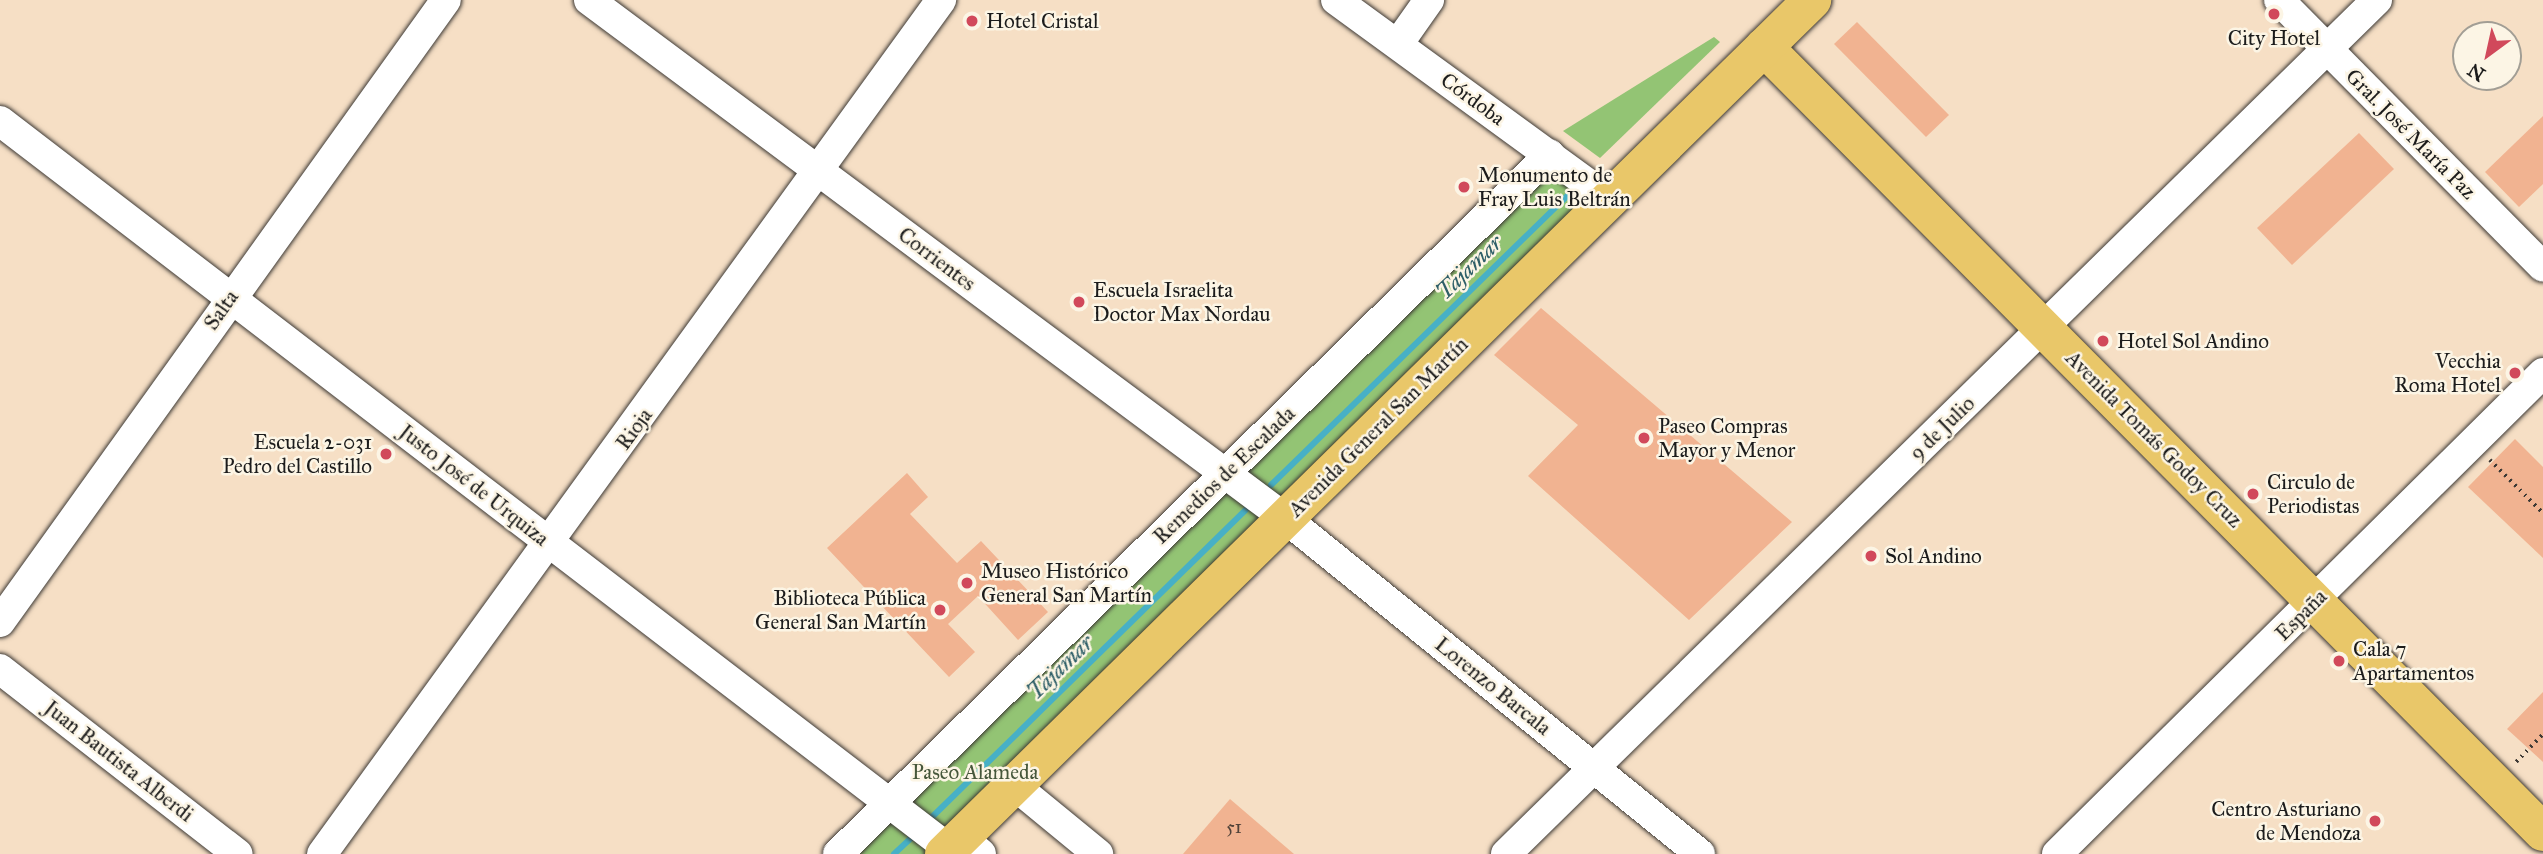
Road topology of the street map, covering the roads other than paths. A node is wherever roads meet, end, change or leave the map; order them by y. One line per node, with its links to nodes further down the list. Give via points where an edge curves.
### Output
1 (446, 0): 17 (street, Salta)
2 (589, 0): 14 (street, Corrientes)
3 (941, 0): 14 (street, Rioja)
4 (1336, 0): 9 (street, Córdoba)
5 (1429, 0): 9 (street)
6 (1812, 0): 10 (main road, Avenida General San Martín)
7 (2279, 0): 11 (street, Gral. José María Paz)
8 (2377, 0): 11 (street, 9 de Julio)
9 (1398, 44): 13 (street, Córdoba)
10 (1764, 47): 15 (main road, Avenida General San Martín); 18 (main road, Avenida Tomás Godoy Cruz)
11 (2328, 49): 16 (street, Gral. José María Paz); 18 (street, 9 de Julio)
12 (0, 121): 17 (street, Justo José de Urquiza)
13 (1550, 155): 15 (street, Córdoba); 20 (street, Remedios de Escalada)
14 (820, 172): 20 (street, Corrientes); 22 (street, Rioja)
15 (1609, 199): 21 (main road, Avenida General San Martín)
16 (2543, 267)
17 (230, 296): 22 (street, Justo José de Urquiza); 24 (street, Salta)
18 (2044, 329): 23 (main road, Avenida Tomás Godoy Cruz); 26 (street, 9 de Julio)
19 (2543, 373): 23 (street, España)
20 (1226, 473): 21 (street, Corrientes); 28 (street, Remedios de Escalada)
21 (1285, 518): 26 (street, Lorenzo Barcala); 27 (main road, Avenida General San Martín)
22 (551, 544): 28 (street, Justo José de Urquiza); 32 (street, Rioja)
23 (2315, 602): 29 (main road, Avenida Tomás Godoy Cruz); 37 (street, España)
24 (0, 622)
25 (0, 669): 31 (street, Juan Bautista Alberdi)
26 (1595, 768): 35 (street, 9 de Julio); 36 (street, Lorenzo Barcala)
27 (1014, 785): 30 (main road, Avenida General San Martín); 34 (street)
28 (890, 803): 30 (street, Justo José de Urquiza); 33 (street, Remedios de Escalada)
29 (2543, 832)
30 (959, 849)
31 (238, 854)
32 (322, 854)
33 (838, 854)
34 (1098, 854)
35 (1506, 854)
36 (1700, 854)
37 (2057, 854)

